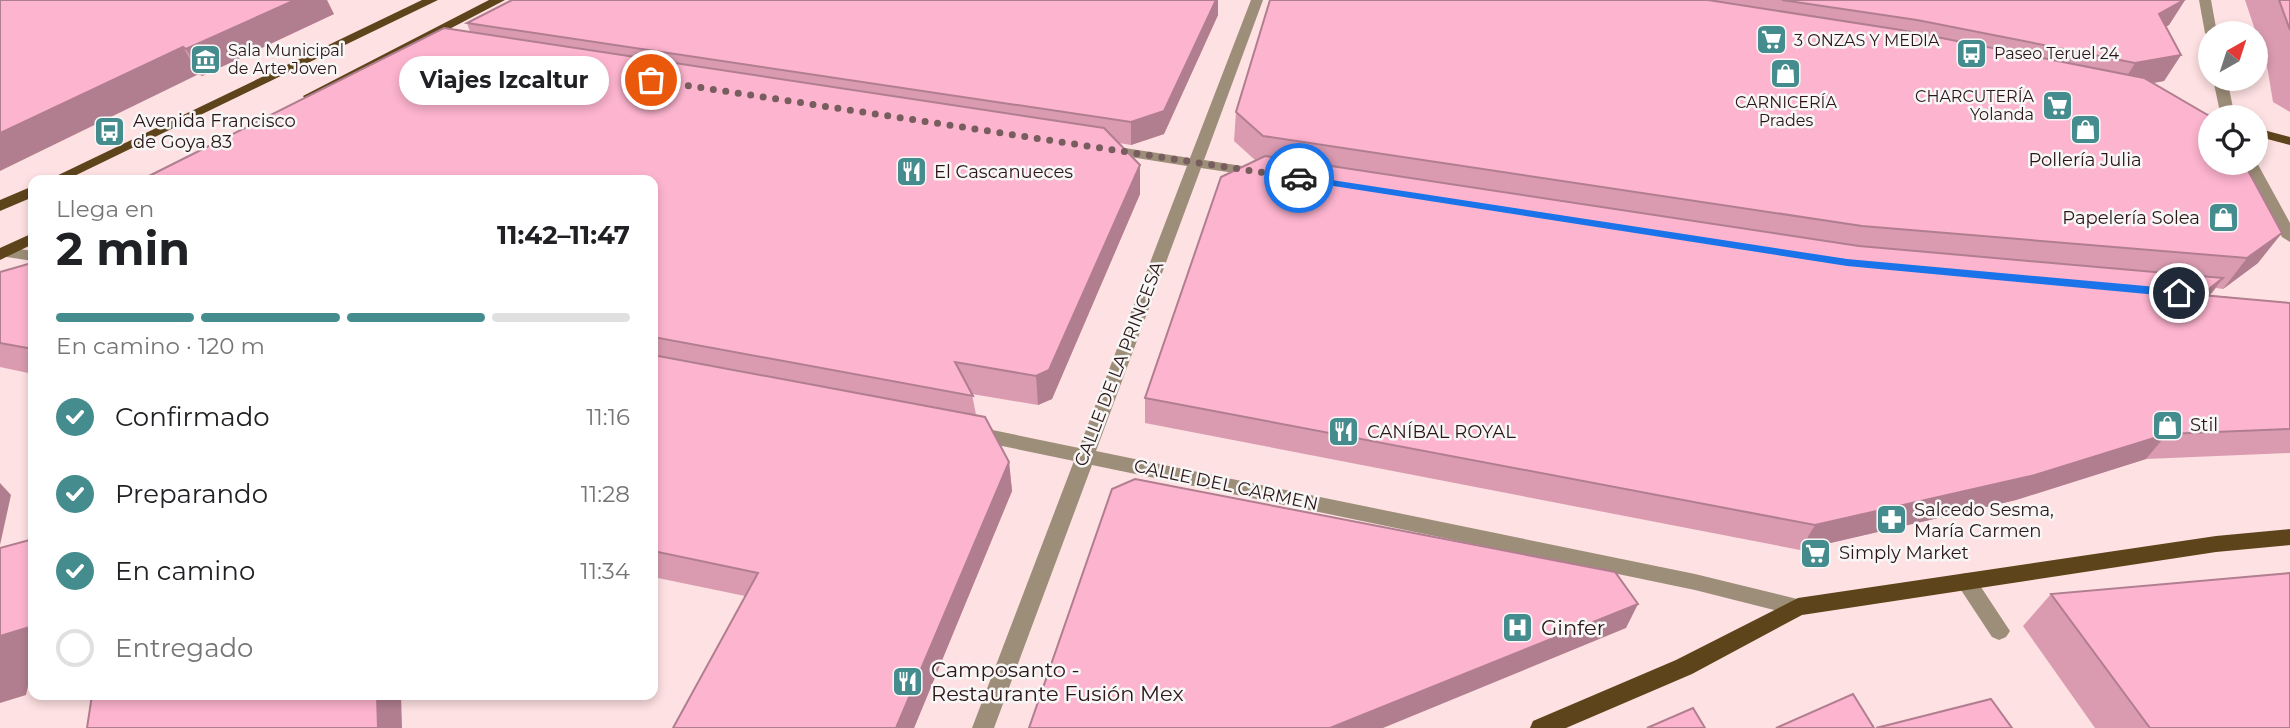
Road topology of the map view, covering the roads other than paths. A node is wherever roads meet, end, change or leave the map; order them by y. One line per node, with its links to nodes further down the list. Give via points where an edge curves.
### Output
1 (432, 0): 13 (main road)
2 (499, 0): 6 (main road)
3 (1256, 0): 12 (street, CALLE DE LA PRINCESA)
4 (2205, 0): 5 (street)
5 (2209, 21)
6 (414, 42): 7 (street); 8 (main road)
7 (439, 47)
8 (294, 104)
9 (2268, 135): 10 (main road)
10 (2290, 141)
11 (1092, 147): 12 (street)
12 (1195, 163): 14 (street); 23 (street, CALLE DE LA PRINCESA)
13 (65, 175)
14 (1278, 175)
15 (2256, 175): 18 (street)
16 (28, 193): 17 (main road)
17 (0, 206)
18 (2290, 237)
19 (28, 240): 20 (main road)
20 (3, 253): 21 (street)
21 (28, 256)
22 (959, 430): 23 (street, CALLE DEL CARMEN)
23 (1085, 455): 26 (street, CALLE DEL CARMEN); 28 (street, CALLE DE LA PRINCESA)
24 (2290, 537): 25 (main road)
25 (1966, 581): 26 (main road); 27 (street)
26 (1798, 607): 29 (main road, via 1684,667)
27 (1999, 631)
28 (983, 728)
29 (1541, 728)

